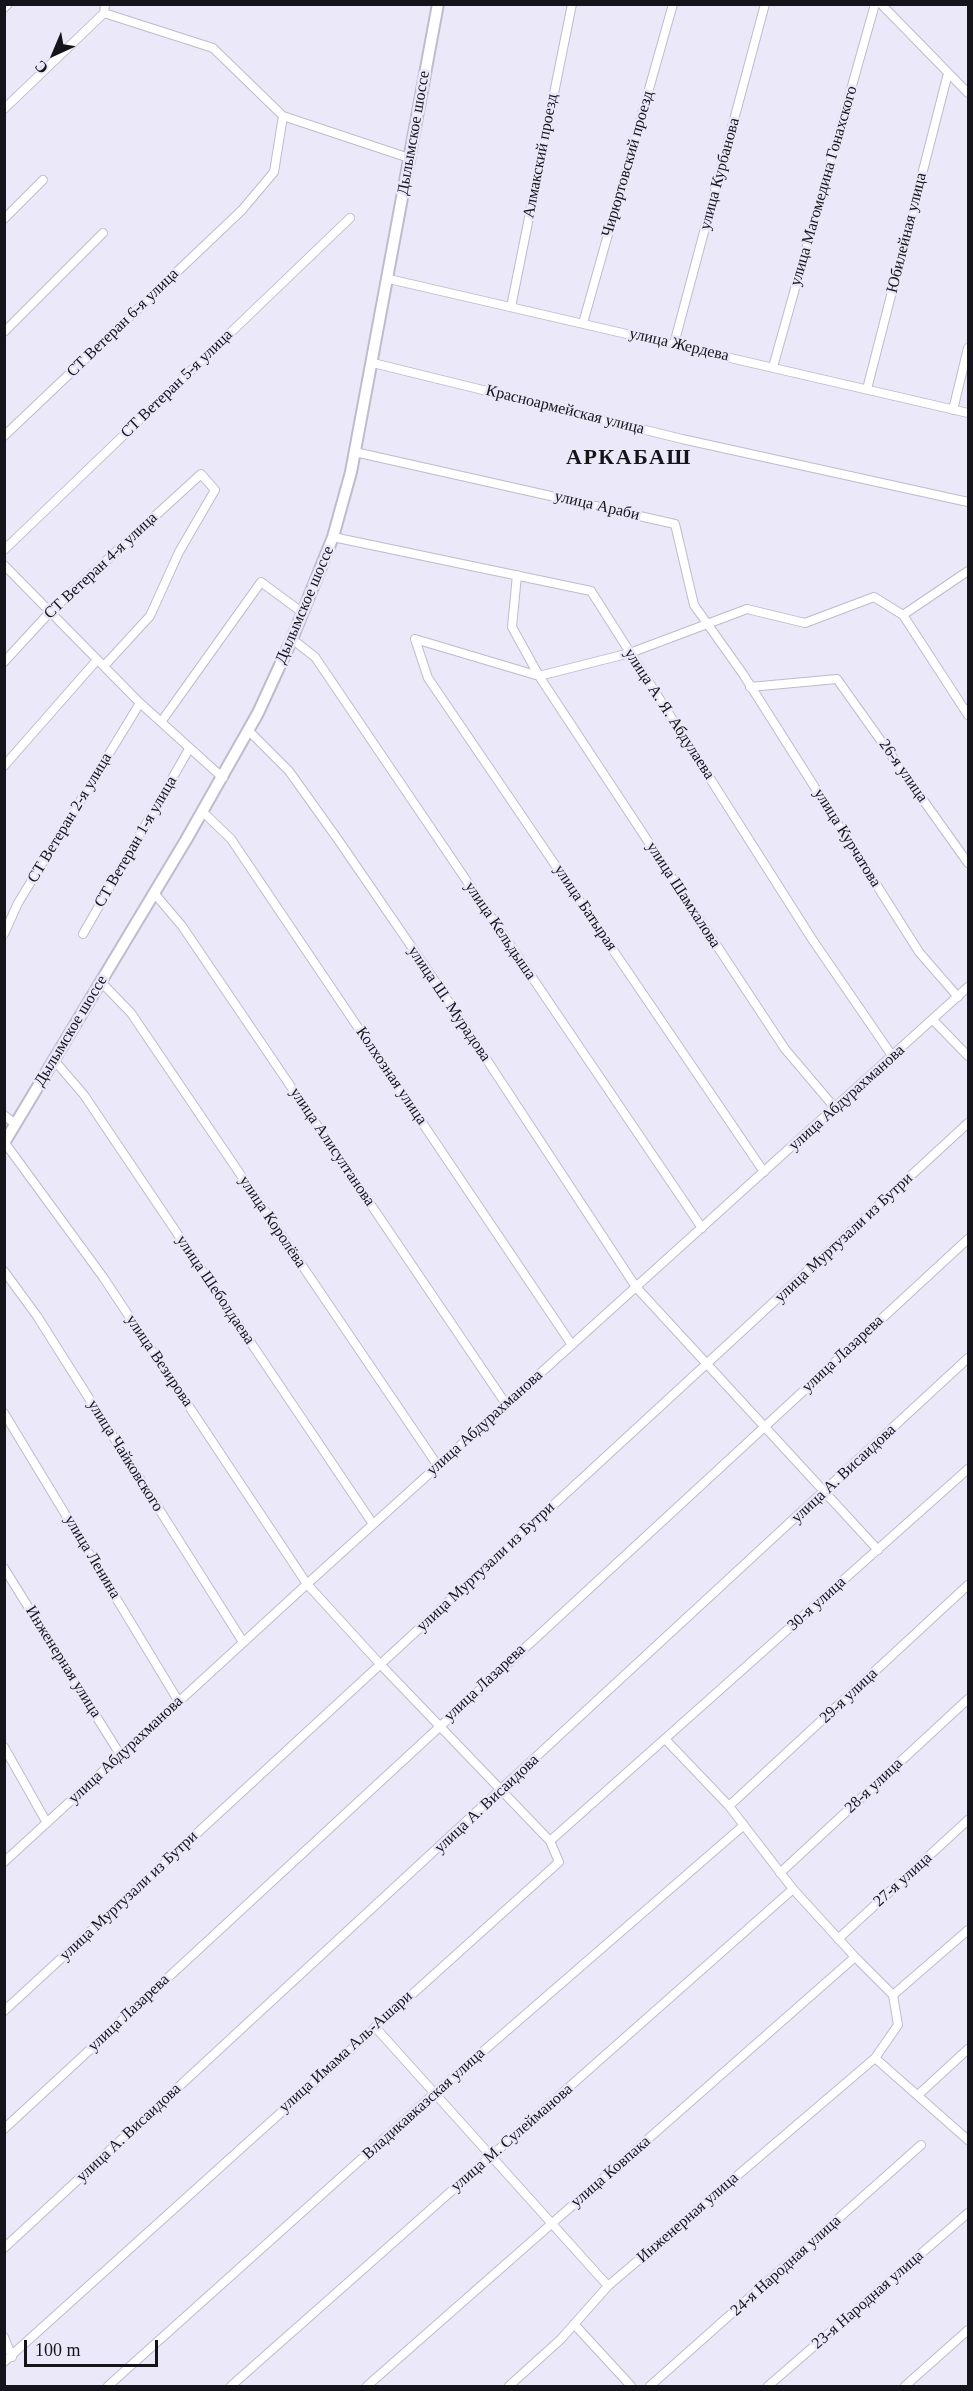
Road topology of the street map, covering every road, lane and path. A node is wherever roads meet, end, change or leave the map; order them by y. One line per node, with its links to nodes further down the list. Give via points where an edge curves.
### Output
1 (438, 4): 12 (main road, Дылымское шоссе)
2 (572, 4): 18 (street, Алмакский проезд)
3 (673, 4): 19 (street, Чирюртовский проезд)
4 (765, 4): 21 (street, улица Курбанова)
5 (875, 4): 24 (street, улица Магомедина Гонахского)
6 (881, 4): 9 (street)
7 (105, 9): 10 (street); 11 (street, via 213,48)
8 (946, 77): 25 (street, Юбилейная улица)
9 (969, 93)
10 (4, 109)
11 (283, 116): 12 (street); 28 (street, СТ Ветеран 6-я улица, via 274,172 242,210)
12 (409, 158): 17 (main road, Дылымское шоссе)
13 (43, 180): 15 (street)
14 (350, 218): 32 (street, СТ Ветеран 5-я улица)
15 (4, 219)
16 (103, 232): 20 (street)
17 (389, 279): 18 (street, улица Жердева); 23 (main road, Дылымское шоссе)
18 (511, 307): 19 (street, улица Жердева)
19 (583, 323): 21 (street, улица Жердева)
20 (4, 332)
21 (674, 344): 24 (street, улица Жердева)
22 (969, 348): 26 (street)
23 (372, 363): 29 (main road, Дылымское шоссе); 30 (street, Красноармейская улица, via 682,439)
24 (773, 367): 25 (street, улица Жердева)
25 (867, 389): 26 (street, улица Жердева)
26 (953, 410): 27 (street, улица Жердева)
27 (969, 413)
28 (4, 436)
29 (355, 452): 31 (main road, Дылымское шоссе); 39 (street, улица Араби, via 675,524 694,605)
30 (969, 502)
31 (333, 537): 35 (street, улица А. Я. Абдулаева); 37 (main road, Дылымское шоссе)
32 (4, 550)
33 (4, 565): 36 (street)
34 (969, 571): 38 (street)
35 (517, 576): 41 (street, улица А. Я. Абдулаева, via 591,591); 46 (street, улица Шамхалова, via 512,627)
36 (51, 612): 42 (street); 43 (street, СТ Ветеран 4-я улица); 44 (street, СТ Ветеран 4-я улица, via 201,474 215,490 179,552 150,616)
37 (303, 613): 40 (main road, Дылымское шоссе); 50 (street, via 261,582)
38 (903, 615): 39 (street, via 874,597 805,623 747,609); 49 (street)
39 (707, 624): 41 (street); 45 (street, улица Араби)
40 (292, 639): 51 (main road, Дылымское шоссе); 73 (street, улица Кельдыша, via 315,657)
41 (630, 653): 46 (street); 65 (street, улица А. Я. Абдулаева)
42 (98, 660): 44 (street); 53 (street)
43 (4, 662)
44 (104, 666): 48 (street)
45 (743, 674): 47 (street, улица Курчатова)
46 (539, 676): 67 (street, улица Шамхалова, via 785,1049); 72 (street, улица Батырая, via 415,639 428,678)
47 (750, 687): 56 (street, 26-я улица, via 837,679); 62 (street, улица Курчатова, via 919,952)
48 (140, 703): 50 (street); 58 (street, СТ Ветеран 2-я улица, via 18,903)
49 (969, 715)
50 (161, 722): 52 (street)
51 (249, 731): 54 (main road, Дылымское шоссе); 76 (street, улица Ш. Мурадова, via 289,771 333,832)
52 (189, 749): 54 (street); 59 (street, СТ Ветеран 1-я улица)
53 (4, 766)
54 (223, 778): 55 (main road, Дылымское шоссе)
55 (203, 812): 57 (main road, Дылымское шоссе); 77 (street, Колхозная улица, via 231,839)
56 (969, 864)
57 (154, 893): 60 (main road, Дылымское шоссе); 80 (street, улица Алисултанова, via 182,926)
58 (4, 934)
59 (83, 934)
60 (101, 982): 66 (main road, Дылымское шоссе); 83 (street, улица Королёва, via 131,1013)
61 (969, 987): 62 (street, улица Абдурахманова)
62 (958, 997): 63 (street, улица Абдурахманова)
63 (933, 1020): 64 (street); 65 (street, улица Абдурахманова)
64 (969, 1056)
65 (892, 1057): 67 (street, улица Абдурахманова)
66 (54, 1060): 69 (main road, Дылымское шоссе); 86 (street, улица Шеболдаева, via 84,1095)
67 (835, 1108): 72 (street, улица Абдурахманова)
68 (4, 1114): 69 (street)
69 (15, 1124): 71 (main road, Дылымское шоссе)
70 (969, 1124): 79 (street, улица Муртузали из Бутри)
71 (4, 1143): 89 (street, улица Везирова, via 103,1277)
72 (764, 1172): 73 (street, улица Абдурахманова)
73 (702, 1228): 76 (street, улица Абдурахманова)
74 (969, 1239): 82 (street, улица Лазарева)
75 (4, 1271): 91 (street, улица Чайковского, via 37,1316)
76 (636, 1287): 77 (street, улица Абдурахманова); 79 (street, улица Ш. Мурадова)
77 (572, 1345): 80 (street, улица Абдурахманова)
78 (969, 1358): 85 (street, улица А. Висаидова)
79 (708, 1363): 82 (street, улица Ш. Мурадова); 92 (street, улица Муртузали из Бутри)
80 (506, 1404): 83 (street, улица Абдурахманова)
81 (4, 1413): 94 (street, улица Ленина)
82 (765, 1426): 85 (street, улица Ш. Мурадова); 95 (street, улица Лазарева)
83 (438, 1466): 86 (street, улица Абдурахманова)
84 (969, 1469): 87 (street, 30-я улица)
85 (826, 1491): 87 (street, улица Ш. Мурадова); 99 (street, улица А. Висаидова)
86 (372, 1524): 89 (street, улица Абдурахманова)
87 (878, 1550): 96 (street, 30-я улица)
88 (4, 1568): 98 (street, Инженерная улица)
89 (307, 1584): 91 (street, улица Абдурахманова); 92 (street, улица Везирова)
90 (969, 1585): 100 (street, 29-я улица)
91 (243, 1642): 94 (street, улица Абдурахманова)
92 (380, 1664): 95 (street, улица Везирова); 112 (street, улица Муртузали из Бутри)
93 (969, 1699): 106 (street, 28-я улица)
94 (179, 1702): 98 (street, улица Абдурахманова)
95 (440, 1725): 99 (street, улица Везирова); 118 (street, улица Лазарева)
96 (665, 1739): 100 (street); 104 (street)
97 (4, 1747): 102 (street)
98 (121, 1756): 102 (street, улица Абдурахманова)
99 (502, 1791): 104 (street, улица Везирова); 124 (street, улица А. Висаидова)
100 (729, 1806): 103 (street)
101 (969, 1820): 109 (street, 27-я улица)
102 (47, 1823): 105 (street, улица Абдурахманова)
103 (744, 1825): 106 (street); 116 (street, Владикавказская улица)
104 (550, 1841): 113 (street, улица Имама Аль-Ашари, via 559,1862)
105 (4, 1862)
106 (780, 1873): 107 (street)
107 (793, 1889): 109 (street); 121 (street, улица М. Сулейманова)
108 (969, 1930): 111 (street)
109 (838, 1939): 110 (street)
110 (855, 1957): 111 (street); 123 (street, улица Ковпака)
111 (893, 1995): 115 (street, Инженерная улица, via 898,2025)
112 (4, 2011)
113 (375, 2026): 116 (street); 129 (street, улица Имама Аль-Ашари)
114 (969, 2049): 117 (street)
115 (875, 2058): 117 (street); 125 (street, Инженерная улица)
116 (435, 2093): 121 (street); 131 (street, Владикавказская улица)
117 (918, 2095): 119 (street)
118 (4, 2129)
119 (969, 2140)
120 (921, 2145): 136 (street, 24-я Народная улица)
121 (492, 2155): 123 (street); 132 (street, улица М. Сулейманова)
122 (969, 2213): 137 (street, 23-я Народная улица)
123 (552, 2224): 125 (street); 133 (street, улица Ковпака)
124 (4, 2248)
125 (608, 2286): 126 (street, Инженерная улица)
126 (574, 2324): 134 (street, Инженерная улица); 135 (street)
127 (969, 2330): 138 (street)
128 (4, 2337): 129 (street)
129 (12, 2357): 130 (street, улица Имама Аль-Ашари)
130 (4, 2362)
131 (108, 2386)
132 (231, 2386)
133 (367, 2386)
134 (509, 2386)
135 (631, 2386)
136 (650, 2386)
137 (768, 2386)
138 (905, 2386)

